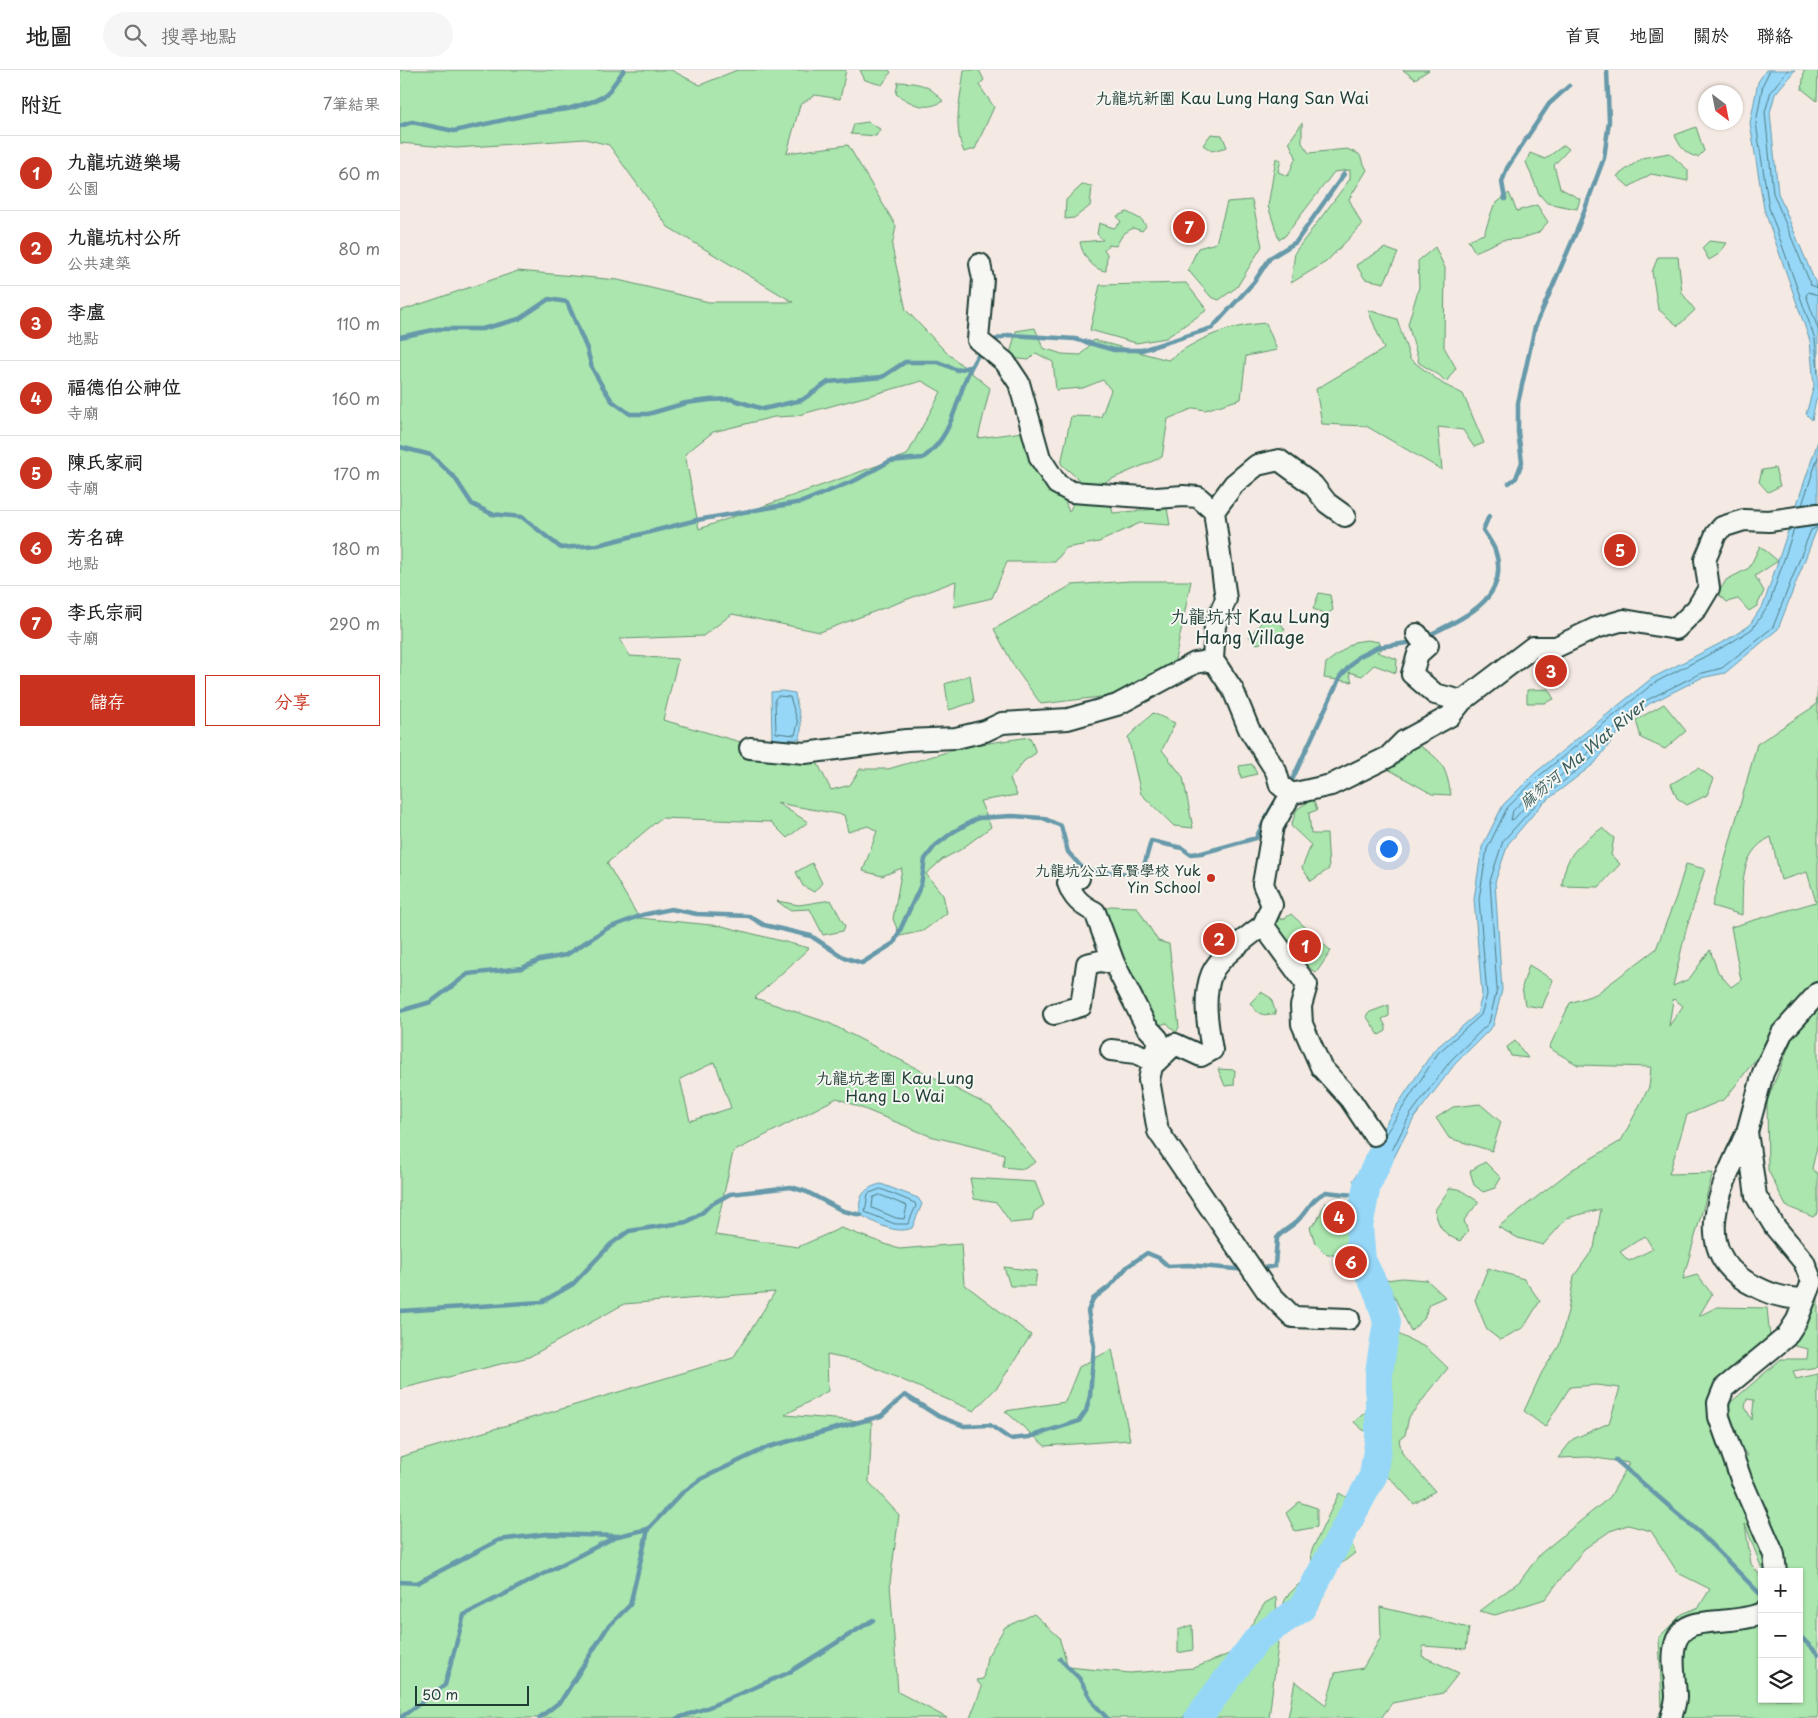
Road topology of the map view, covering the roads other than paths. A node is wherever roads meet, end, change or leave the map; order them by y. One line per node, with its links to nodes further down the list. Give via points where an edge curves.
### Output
1 (980, 264): 2 (street, via 983,280 978,340 1005,362 1019,383 1040,458 1057,484 1072,492 1157,498 1198,497)
2 (1214, 511): 4 (street, via 1234,484 1257,465 1279,460 1313,485 1326,503); 6 (street, via 1226,599 1215,625)
3 (1808, 515): 7 (street, via 1769,521 1744,520 1722,527 1705,560 1709,588 1697,608 1676,628 1624,620 1596,628 1556,647 1533,647)
4 (1345, 516)
5 (1417, 634): 7 (street, via 1428,645 1418,654 1412,674 1435,694)
6 (1213, 660): 8 (street, via 1195,663 1117,705 1068,719 1002,723 956,738 906,740 805,753); 9 (street, via 1233,690 1248,730 1276,771 1280,785)
7 (1462, 701): 9 (street, via 1450,716 1404,741 1388,757 1331,785)
8 (750, 748)
9 (1291, 794): 11 (street, via 1273,826 1263,884 1272,905)
10 (1079, 878): 12 (street, via 1068,883 1072,894 1095,912)
11 (1263, 925): 16 (street, via 1235,947 1212,973 1205,1014 1212,1050 1201,1056 1175,1044); 18 (street, via 1307,985 1300,1006 1302,1024 1320,1068 1350,1099)
12 (1114, 962): 14 (street, via 1087,964 1081,1006); 16 (street, via 1146,1026 1158,1039)
13 (1818, 993): 17 (street, via 1782,1033 1763,1073)
14 (1054, 1014)
15 (1111, 1050): 16 (street, via 1136,1053)
16 (1155, 1063): 20 (street, via 1149,1080 1158,1131 1267,1291 1293,1317)
17 (1747, 1132): 19 (street, via 1756,1196 1775,1227 1804,1262 1812,1282); 19 (street, via 1714,1216 1716,1247 1732,1272 1768,1294)
18 (1374, 1135)
19 (1805, 1298): 21 (street, via 1786,1337 1724,1388 1718,1404 1741,1479 1774,1555)
20 (1349, 1319)
21 (1776, 1568)
22 (1758, 1614): 23 (street, via 1692,1624 1682,1631 1675,1641 1676,1698)
23 (1671, 1718)

